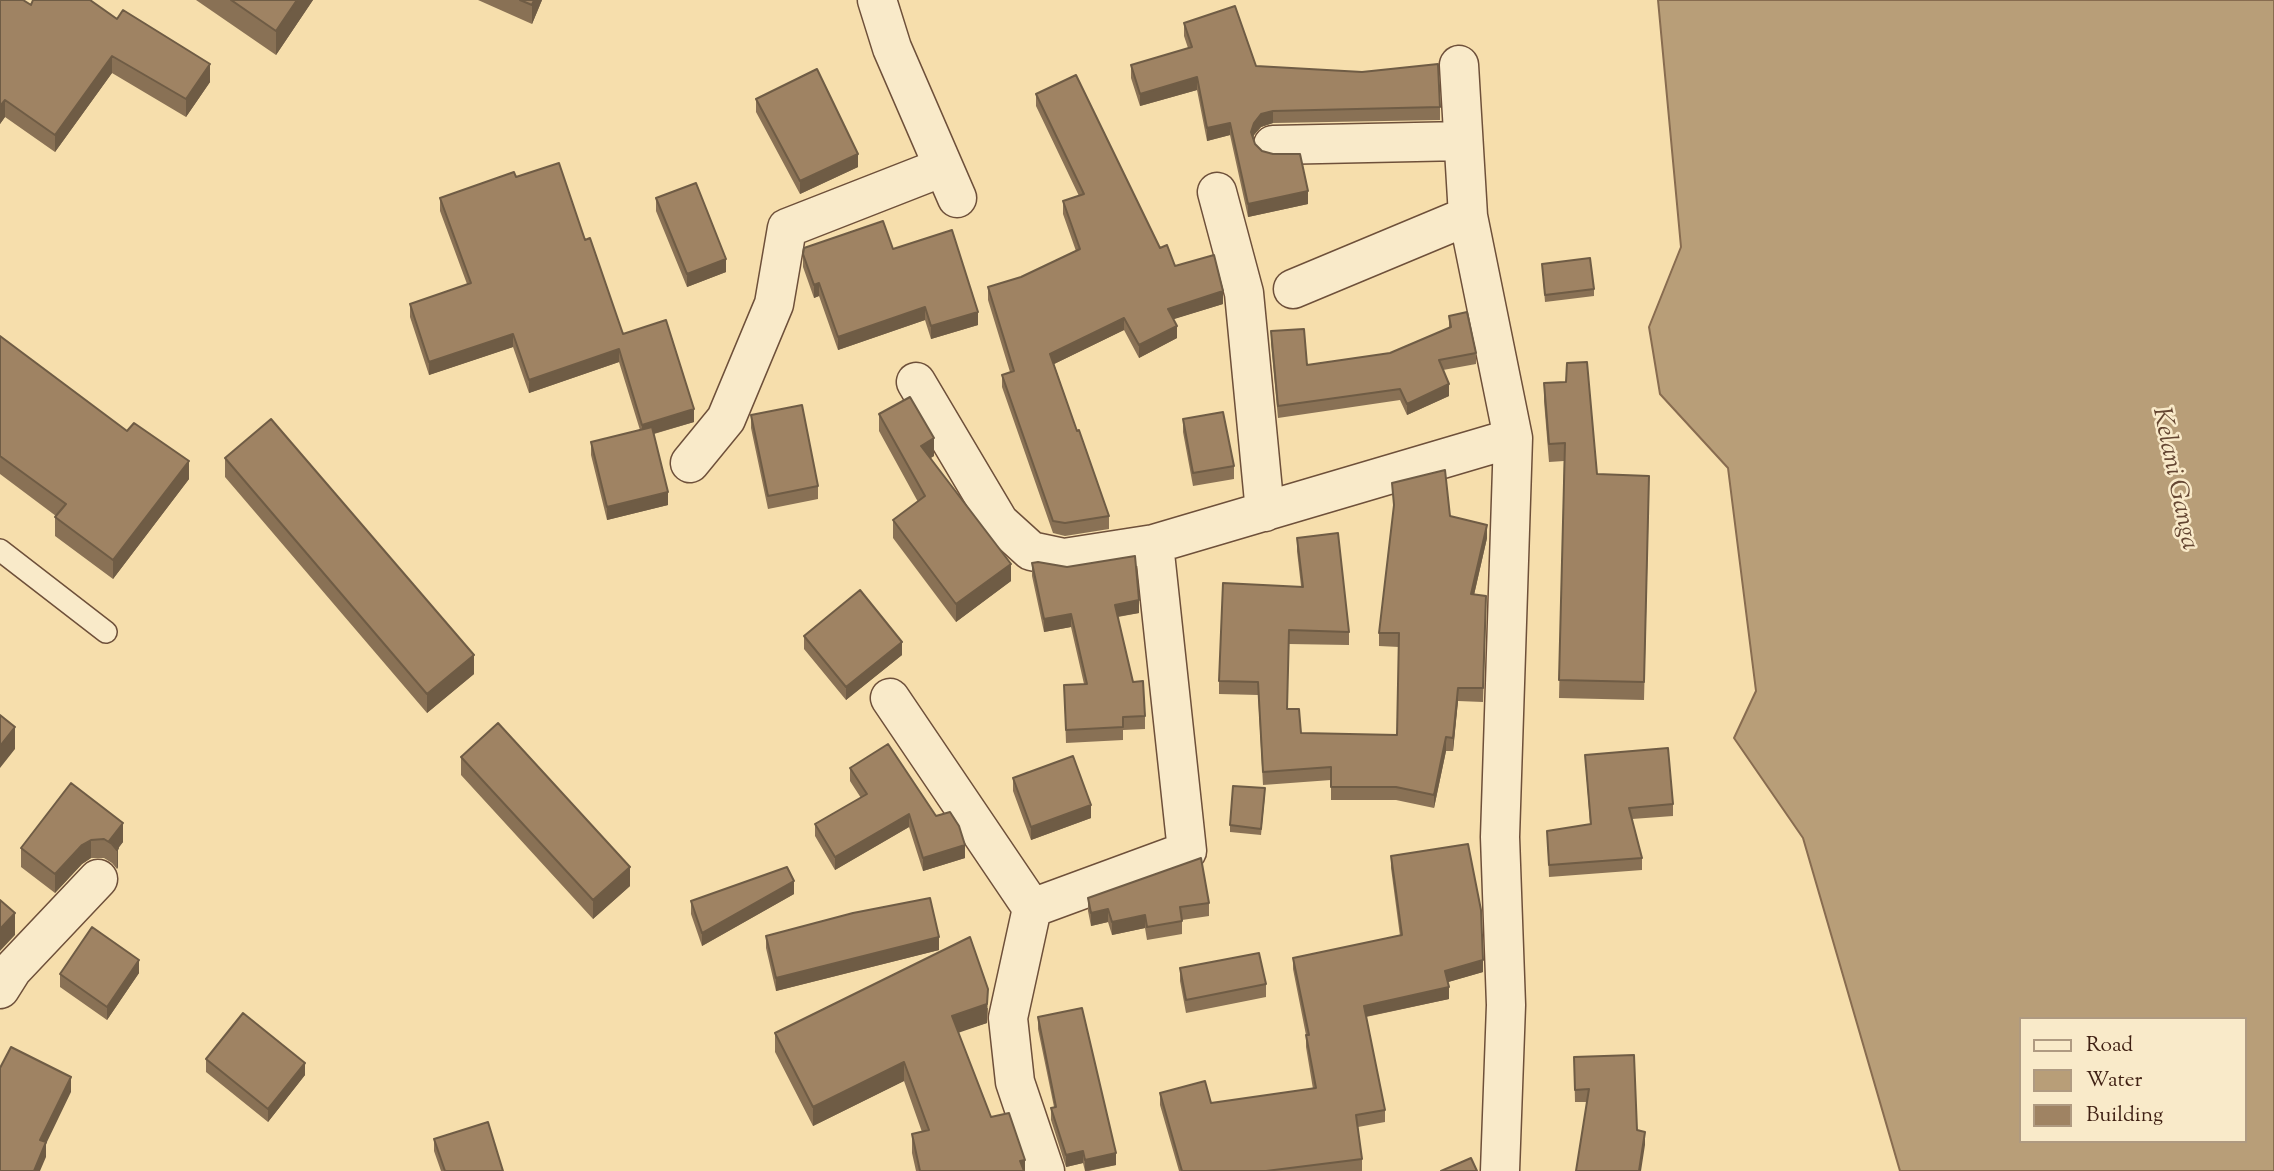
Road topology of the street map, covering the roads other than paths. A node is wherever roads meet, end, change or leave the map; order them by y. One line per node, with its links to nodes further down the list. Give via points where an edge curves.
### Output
1 (877, 0): 10 (street, via 892,48 950,183 788,228 774,304 726,419)
2 (1459, 65): 3 (street)
3 (1463, 141): 4 (street); 6 (street)
4 (1273, 145)
5 (1217, 192): 11 (street, via 1244,293)
6 (1468, 216): 7 (street); 9 (street)
7 (1293, 289)
8 (916, 382): 12 (street, via 999,522 1031,551 1064,558)
9 (1513, 438): 11 (street); 20 (street, via 1500,837 1506,1005)
10 (690, 463)
11 (1265, 512): 12 (street)
12 (1154, 544): 17 (street, via 1187,851)
13 (0, 550): 14 (lane)
14 (106, 632)
15 (890, 698): 17 (street)
16 (98, 879): 18 (street, via 12,970)
17 (1032, 908): 19 (street, via 1008,1018 1015,1083)
18 (0, 989)
19 (1045, 1171)
20 (1500, 1171)

